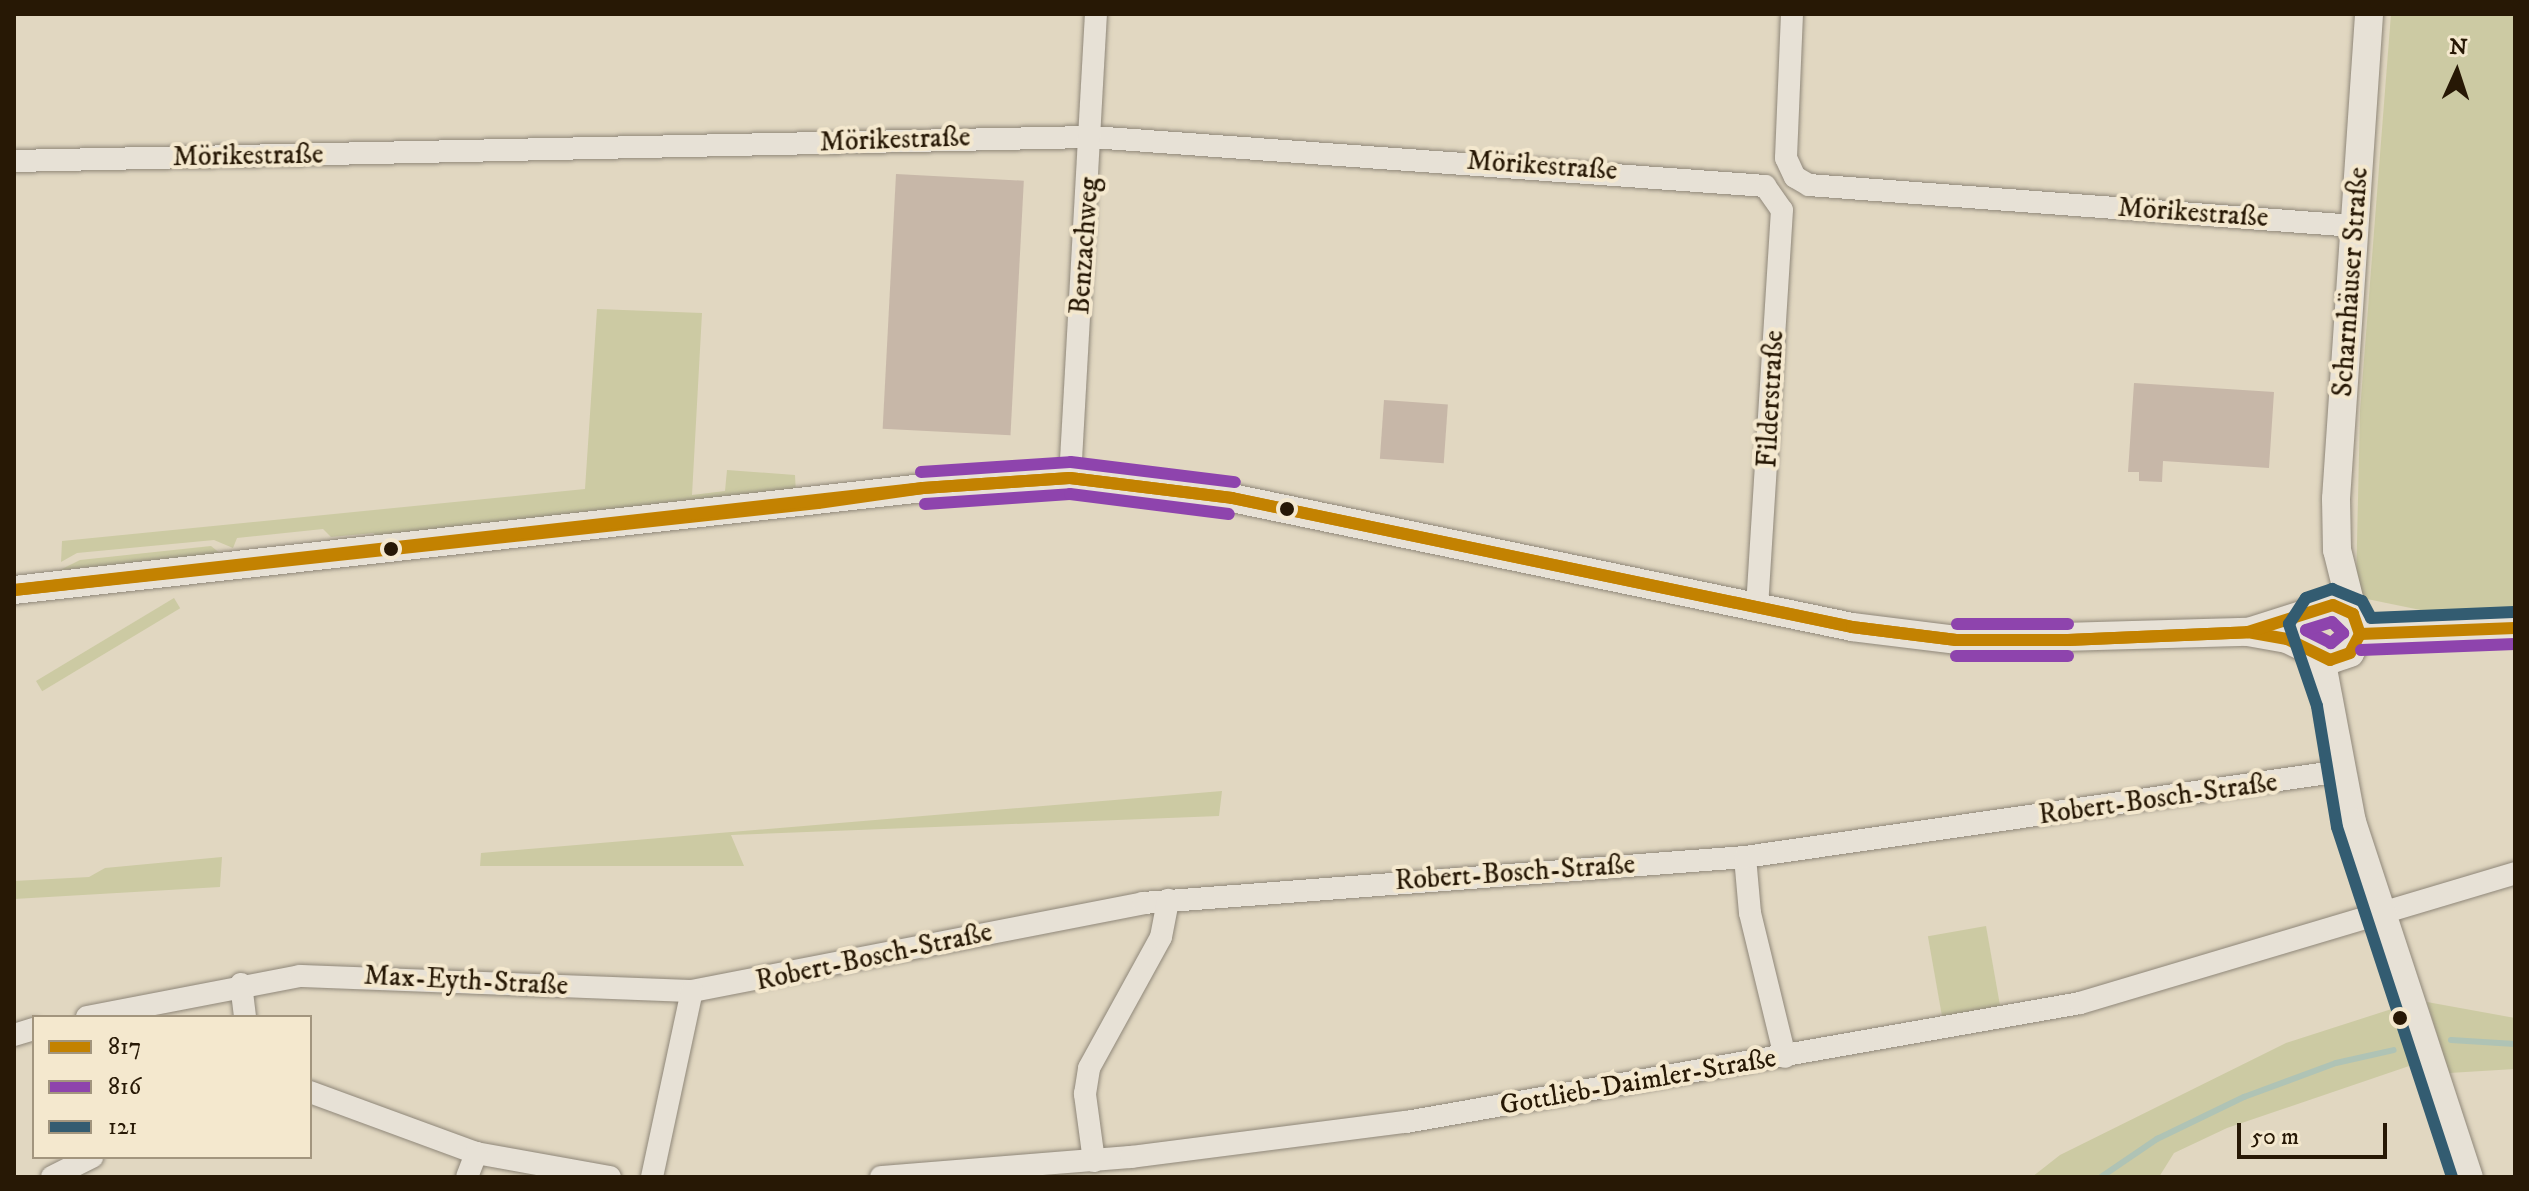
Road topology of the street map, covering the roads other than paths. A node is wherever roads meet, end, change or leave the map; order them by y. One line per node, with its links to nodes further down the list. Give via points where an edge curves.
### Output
1 (1096, 14): 4 (street, Benzachweg)
2 (1792, 14): 7 (street, Mörikestraße, via 1786,148 1795,177 1809,185)
3 (2369, 14): 7 (street, Scharnhäuser Straße)
4 (1092, 137): 5 (street, Mörikestraße); 6 (street, Mörikestraße, via 1742,181); 8 (street, Benzachweg)
5 (14, 161)
6 (1773, 191): 11 (street, Filderstraße, via 1782,210)
7 (2354, 226): 9 (street, Scharnhäuser Straße)
8 (1070, 478): 10 (street, via 964,483); 11 (street, via 1232,498)
9 (2337, 550): 12 (street, Scharnhäuser Straße); 15 (street, Scharnhäuser Straße)
10 (14, 590)
11 (1757, 608): 14 (street, via 1956,640)
12 (2312, 613): 14 (street); 15 (street, via 2304,635); 15 (street, via 2333,605)
13 (2515, 628): 15 (street)
14 (2248, 632): 15 (street)
15 (2338, 643): 16 (street, via 2333,702)
16 (2341, 771): 17 (street, Robert-Bosch-Straße); 20 (street)
17 (1745, 857): 19 (street, Robert-Bosch-Straße); 25 (street, via 1750,913)
18 (2515, 873): 20 (street, Gottlieb-Daimler-Straße)
19 (1168, 900): 22 (street, Robert-Bosch-Straße); 29 (street, via 1161,937 1089,1068 1085,1094)
20 (2381, 918): 25 (street, Gottlieb-Daimler-Straße, via 2080,1003); 35 (street)
21 (241, 984): 22 (street, Max-Eyth-Straße, via 395,976); 23 (street, Max-Eyth-Straße); 24 (street)
22 (692, 991): 33 (street)
23 (96, 1015)
24 (245, 1015)
25 (1785, 1057): 29 (street, Gottlieb-Daimler-Straße, via 1406,1122)
26 (312, 1093): 27 (street)
27 (476, 1153): 31 (street); 32 (street)
28 (88, 1159): 30 (street)
29 (1094, 1161): 34 (street, Gottlieb-Daimler-Straße)
30 (52, 1177)
31 (467, 1177)
32 (610, 1177)
33 (652, 1177)
34 (881, 1177)
35 (2469, 1177)

